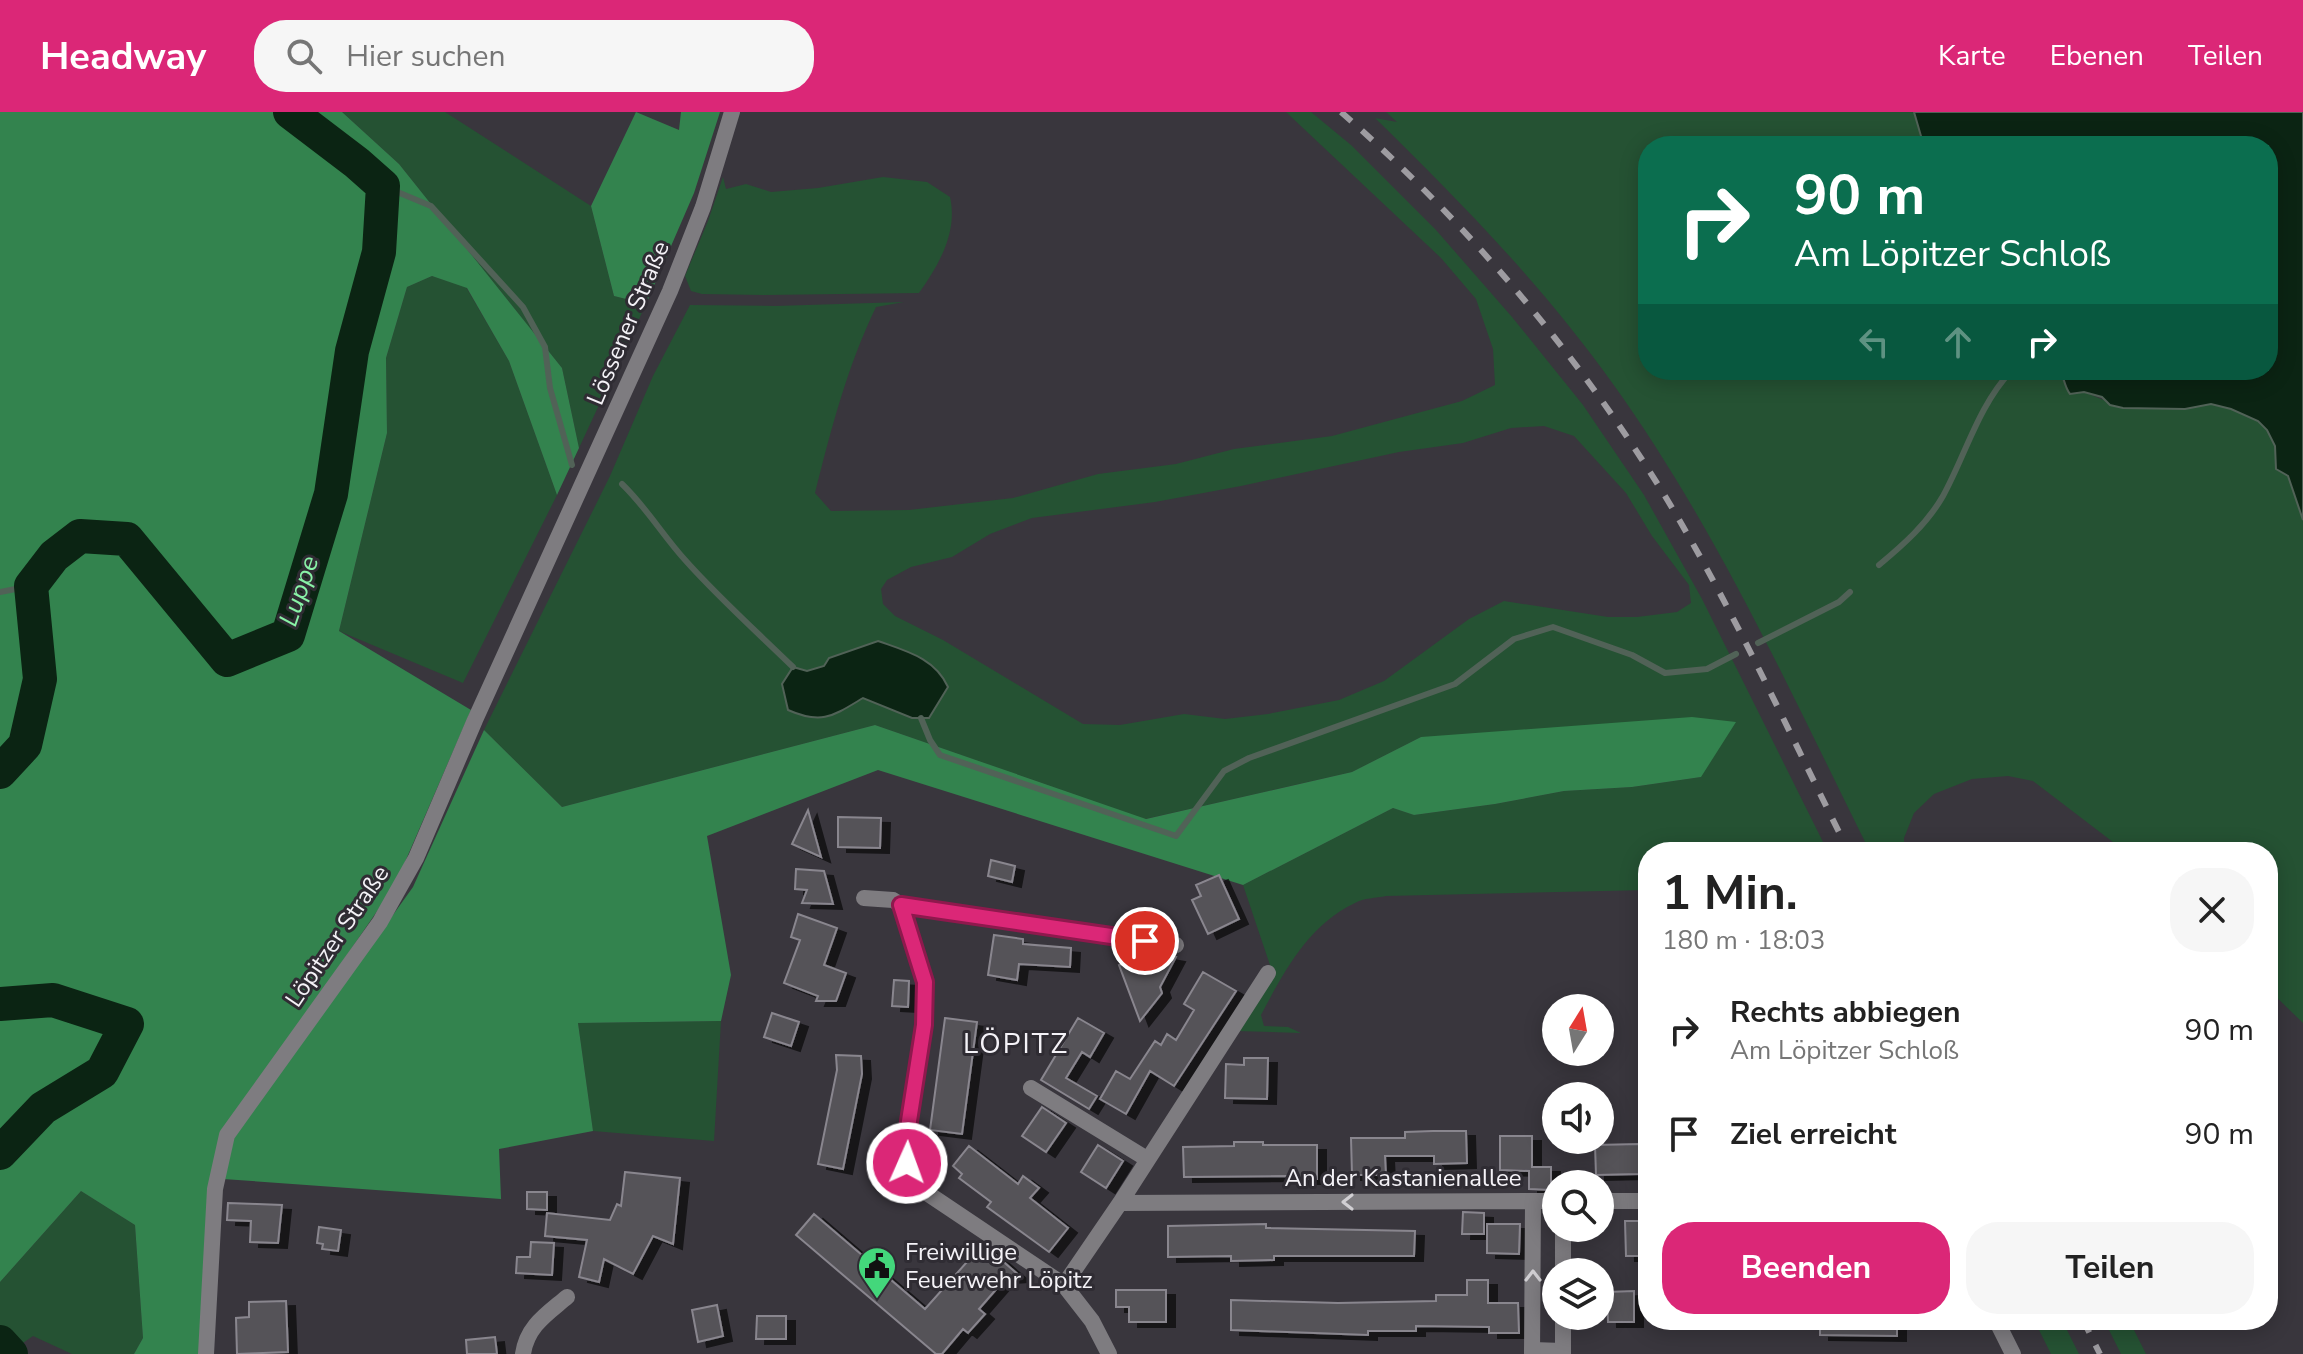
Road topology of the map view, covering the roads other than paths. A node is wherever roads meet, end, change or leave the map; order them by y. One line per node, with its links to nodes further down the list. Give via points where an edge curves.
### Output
1 (732, 112): 2 (street, Lössener Straße, via 670,291)
2 (554, 548): 20 (street, Löpitzer Straße, via 399,892 227,1135 215,1189)
3 (864, 898): 4 (street)
4 (901, 905): 5 (street); 14 (street, via 925,982 909,1121 907,1163 912,1183)
5 (1176, 945)
6 (1268, 973): 8 (street)
7 (1031, 1088): 8 (street)
8 (1147, 1159): 13 (street)
9 (1533, 1201): 10 (street); 13 (street, An der Kastanienallee, one-way to 13); 18 (street, An der Kastanienallee, one-way to 9)
10 (1542, 1201)
11 (1614, 1201): 12 (street)
12 (1638, 1201)
13 (1120, 1203): 14 (street)
14 (1064, 1285): 22 (street)
15 (567, 1297): 21 (street, via 534,1325)
16 (1563, 1330): 19 (street)
17 (2001, 1330): 23 (street)
18 (1532, 1352): 19 (street)
19 (1563, 1352)
20 (206, 1354)
21 (523, 1354)
22 (1109, 1354)
23 (2013, 1354)

